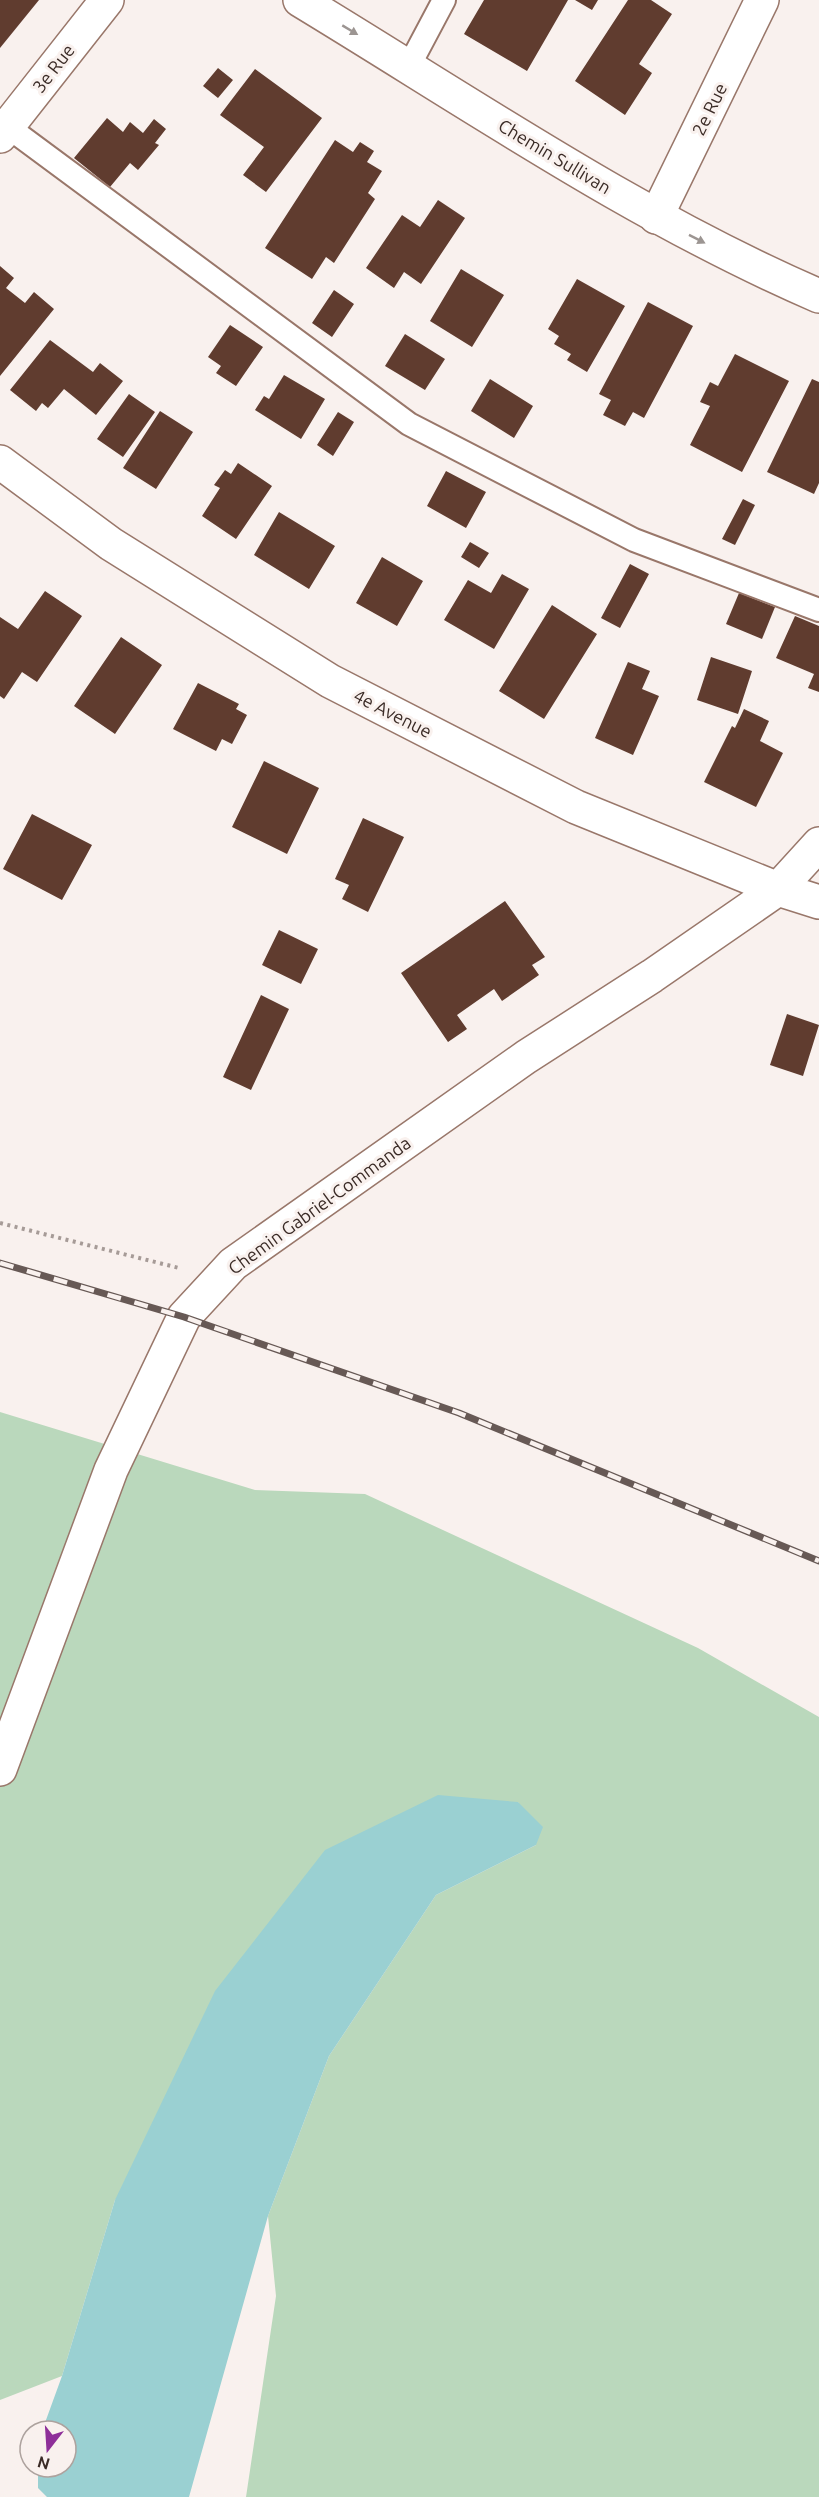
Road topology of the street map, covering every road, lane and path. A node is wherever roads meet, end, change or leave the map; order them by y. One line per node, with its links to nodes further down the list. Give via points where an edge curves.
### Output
1 (106, 0): 6 (street, 3e Rue)
2 (300, 0): 5 (street, Chemin Sullivan, one-way to 5)
3 (444, 0): 5 (lane)
4 (762, 0): 7 (street, 2e Rue)
5 (409, 66): 7 (street, Chemin Sullivan)
6 (2, 128): 10 (lane, via 409,424 634,540)
7 (656, 217): 8 (street, Chemin Sullivan, one-way to 8, via 749,266)
8 (819, 296)
9 (0, 462): 12 (street, 4e Avenue, via 111,544 330,681 576,807)
10 (819, 610)
11 (819, 844): 12 (street, Chemin Gabriel-Commanda)
12 (778, 889): 13 (street, 4e Avenue); 15 (street, Chemin Gabriel-Commanda, via 526,1057 233,1264)
13 (819, 902)
14 (0, 1223): 15 (path)
15 (220, 1278): 16 (street, Chemin Gabriel-Commanda, via 184,1317 111,1470)
16 (0, 1769)

